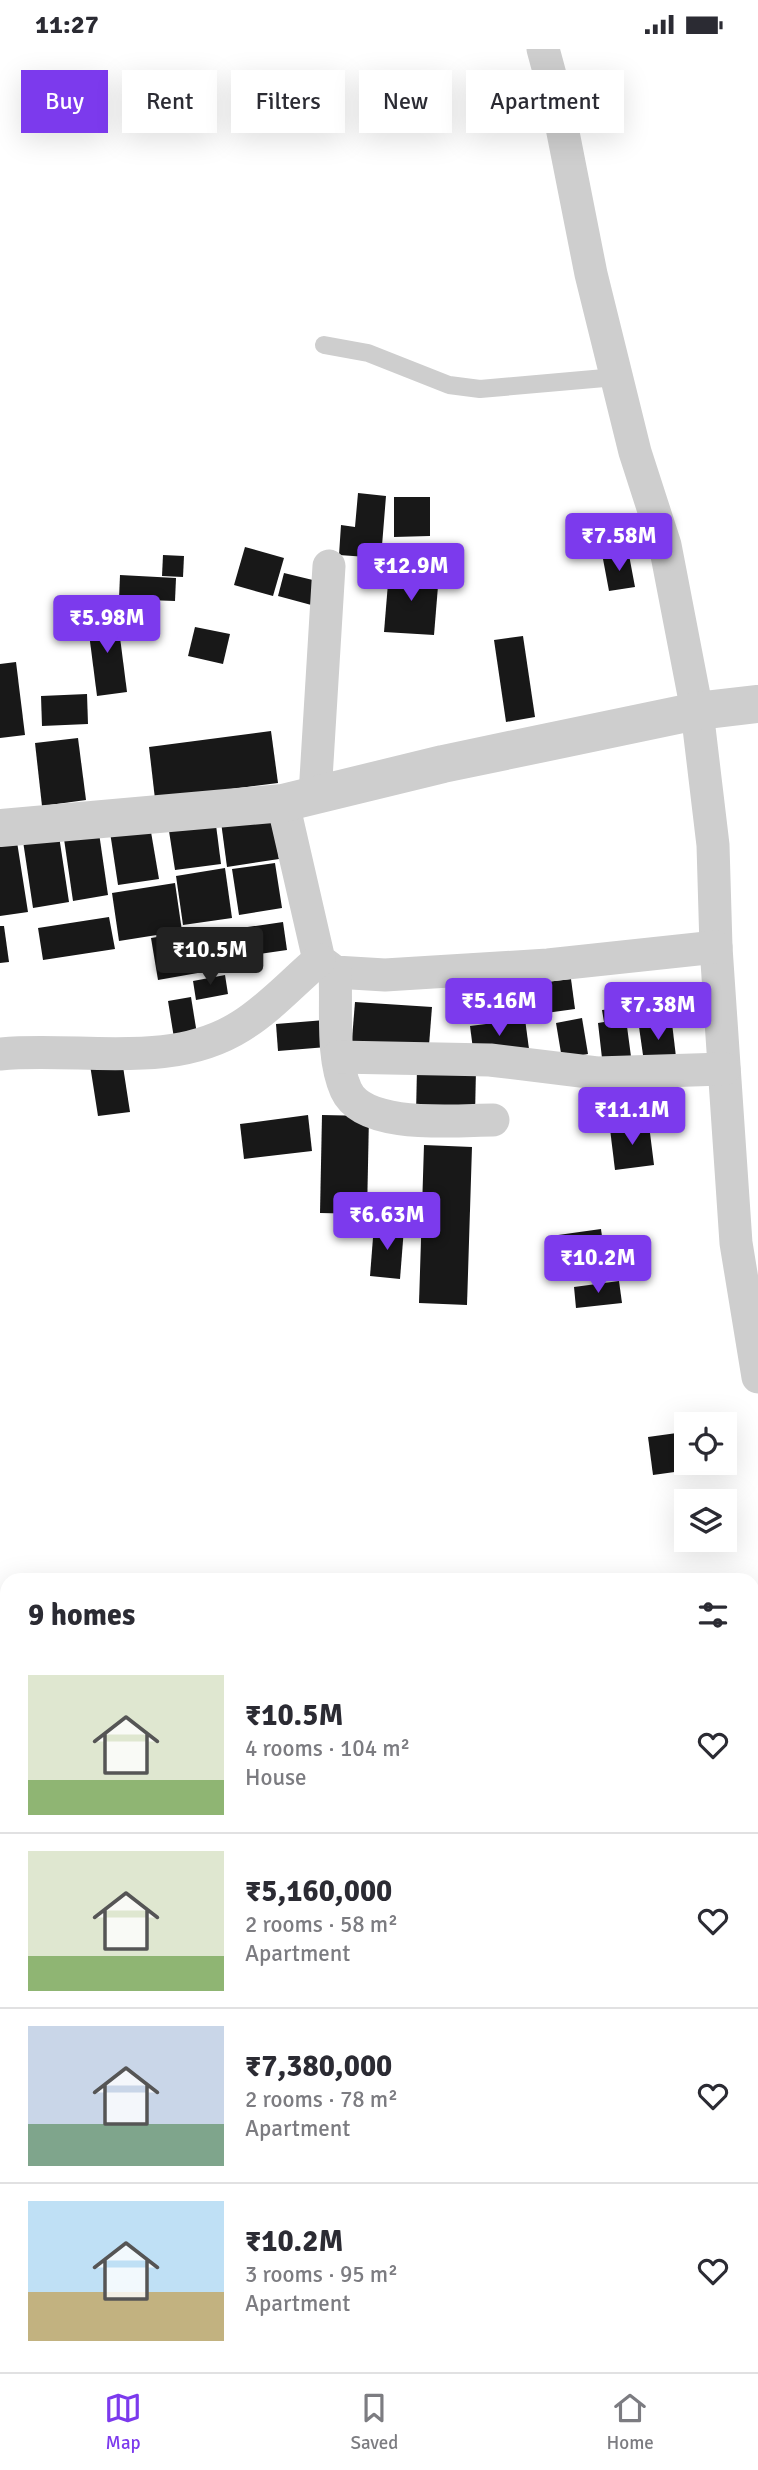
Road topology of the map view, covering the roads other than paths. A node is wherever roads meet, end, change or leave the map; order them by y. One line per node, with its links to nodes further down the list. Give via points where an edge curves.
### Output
1 (543, 49): 3 (street)
2 (324, 345): 3 (lane, via 368,353 450,385 480,389)
3 (617, 377): 6 (street, via 665,545)
4 (329, 566): 7 (street)
5 (758, 704): 6 (street)
6 (697, 711): 7 (street); 9 (street, via 713,845)
7 (299, 799): 8 (street); 10 (street)
8 (0, 828)
9 (716, 947): 10 (street, via 548,965 385,975); 13 (street)
10 (327, 966): 11 (street, via 243,1025 195,1046 156,1053); 12 (street)
11 (0, 1054)
12 (338, 1057): 13 (street, via 490,1060 597,1073); 14 (street, via 347,1092 370,1112 411,1121)
13 (724, 1069): 15 (street, via 736,1243)
14 (493, 1120)
15 (758, 1377)

